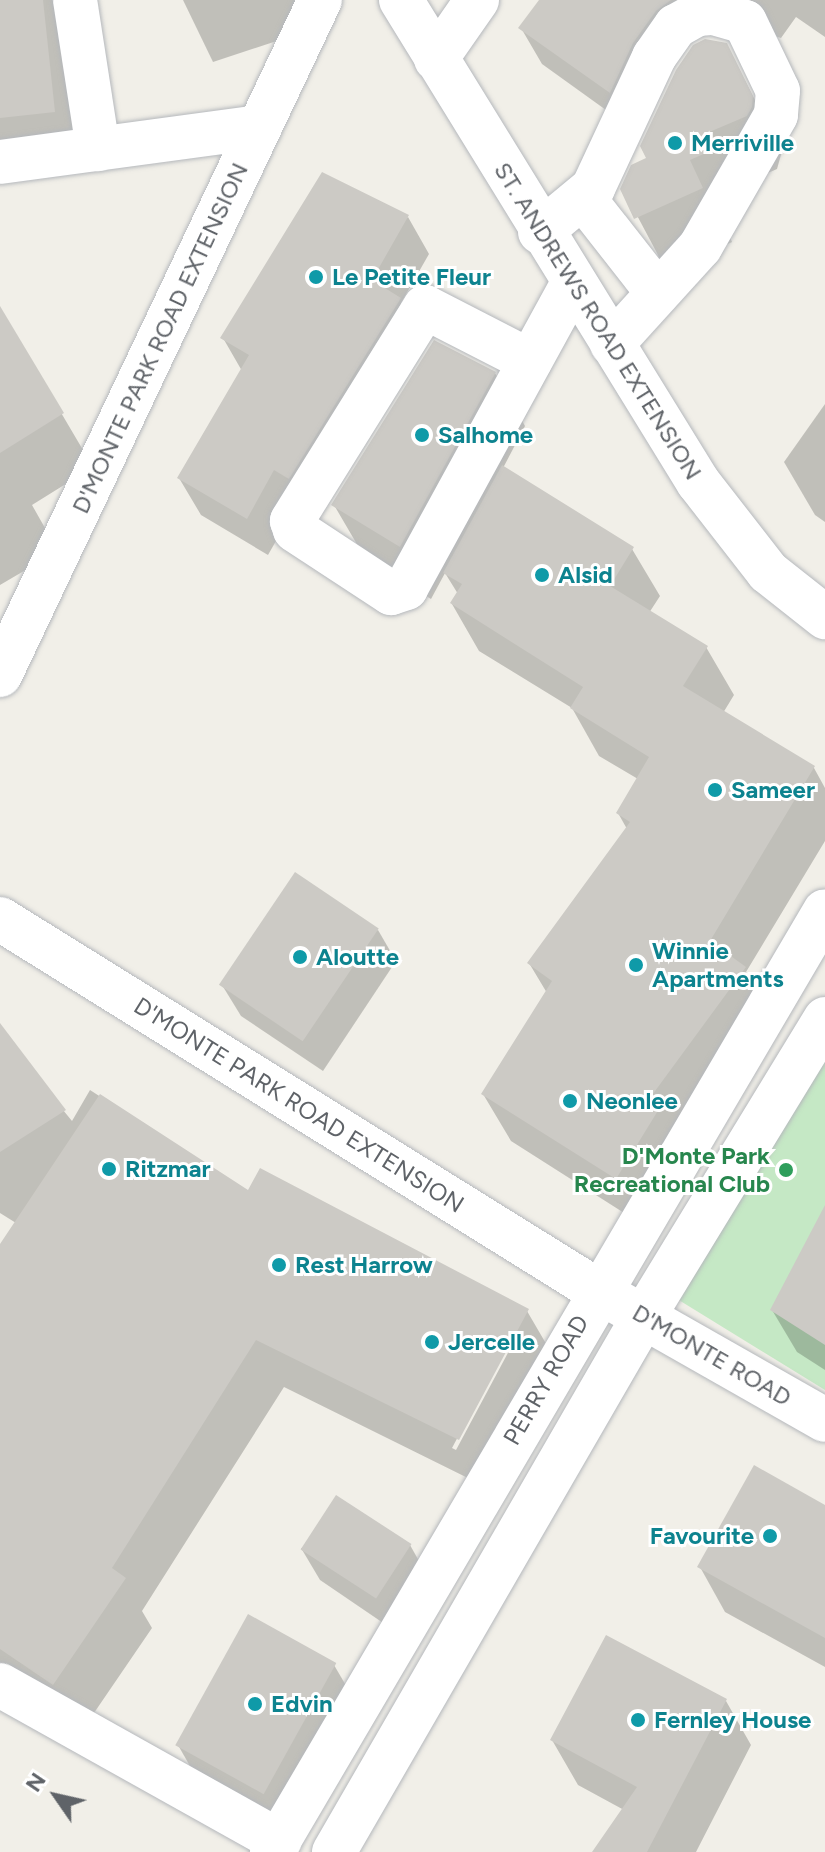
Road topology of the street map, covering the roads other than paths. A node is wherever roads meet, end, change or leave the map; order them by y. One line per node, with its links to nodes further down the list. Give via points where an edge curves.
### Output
1 (75, 0): 7 (street)
2 (320, 0): 6 (street, D'MONTE PARK ROAD EXTENSION)
3 (401, 0): 5 (street, ST. ANDREWS ROAD EXTENSION)
4 (477, 0): 5 (street)
5 (436, 59): 10 (street, ST. ANDREWS ROAD EXTENSION)
6 (260, 127): 7 (street); 16 (street, D'MONTE PARK ROAD EXTENSION)
7 (98, 149): 8 (street)
8 (0, 162)
9 (585, 200): 10 (street); 12 (street); 12 (street, via 654,57 676,26 698,14 714,13 745,22 780,104 700,247)
10 (540, 232): 11 (street, ST. ANDREWS ROAD EXTENSION)
11 (573, 283): 13 (street, ST. ANDREWS ROAD EXTENSION); 14 (street)
12 (658, 293): 13 (street)
13 (612, 344): 15 (street, ST. ANDREWS ROAD EXTENSION, via 698,482 768,572)
14 (530, 361): 14 (street, via 406,588 391,593 295,530 292,521 425,307)
15 (825, 617)
16 (0, 675)
17 (825, 911): 20 (street, PERRY ROAD)
18 (0, 919): 20 (street, D'MONTE PARK ROAD EXTENSION)
19 (825, 1019): 21 (street)
20 (598, 1291): 21 (street, D'MONTE ROAD); 24 (street, PERRY ROAD)
21 (644, 1316): 22 (street, D'MONTE ROAD); 25 (street)
22 (825, 1420)
23 (0, 1685): 24 (street)
24 (283, 1848)
25 (334, 1852)

